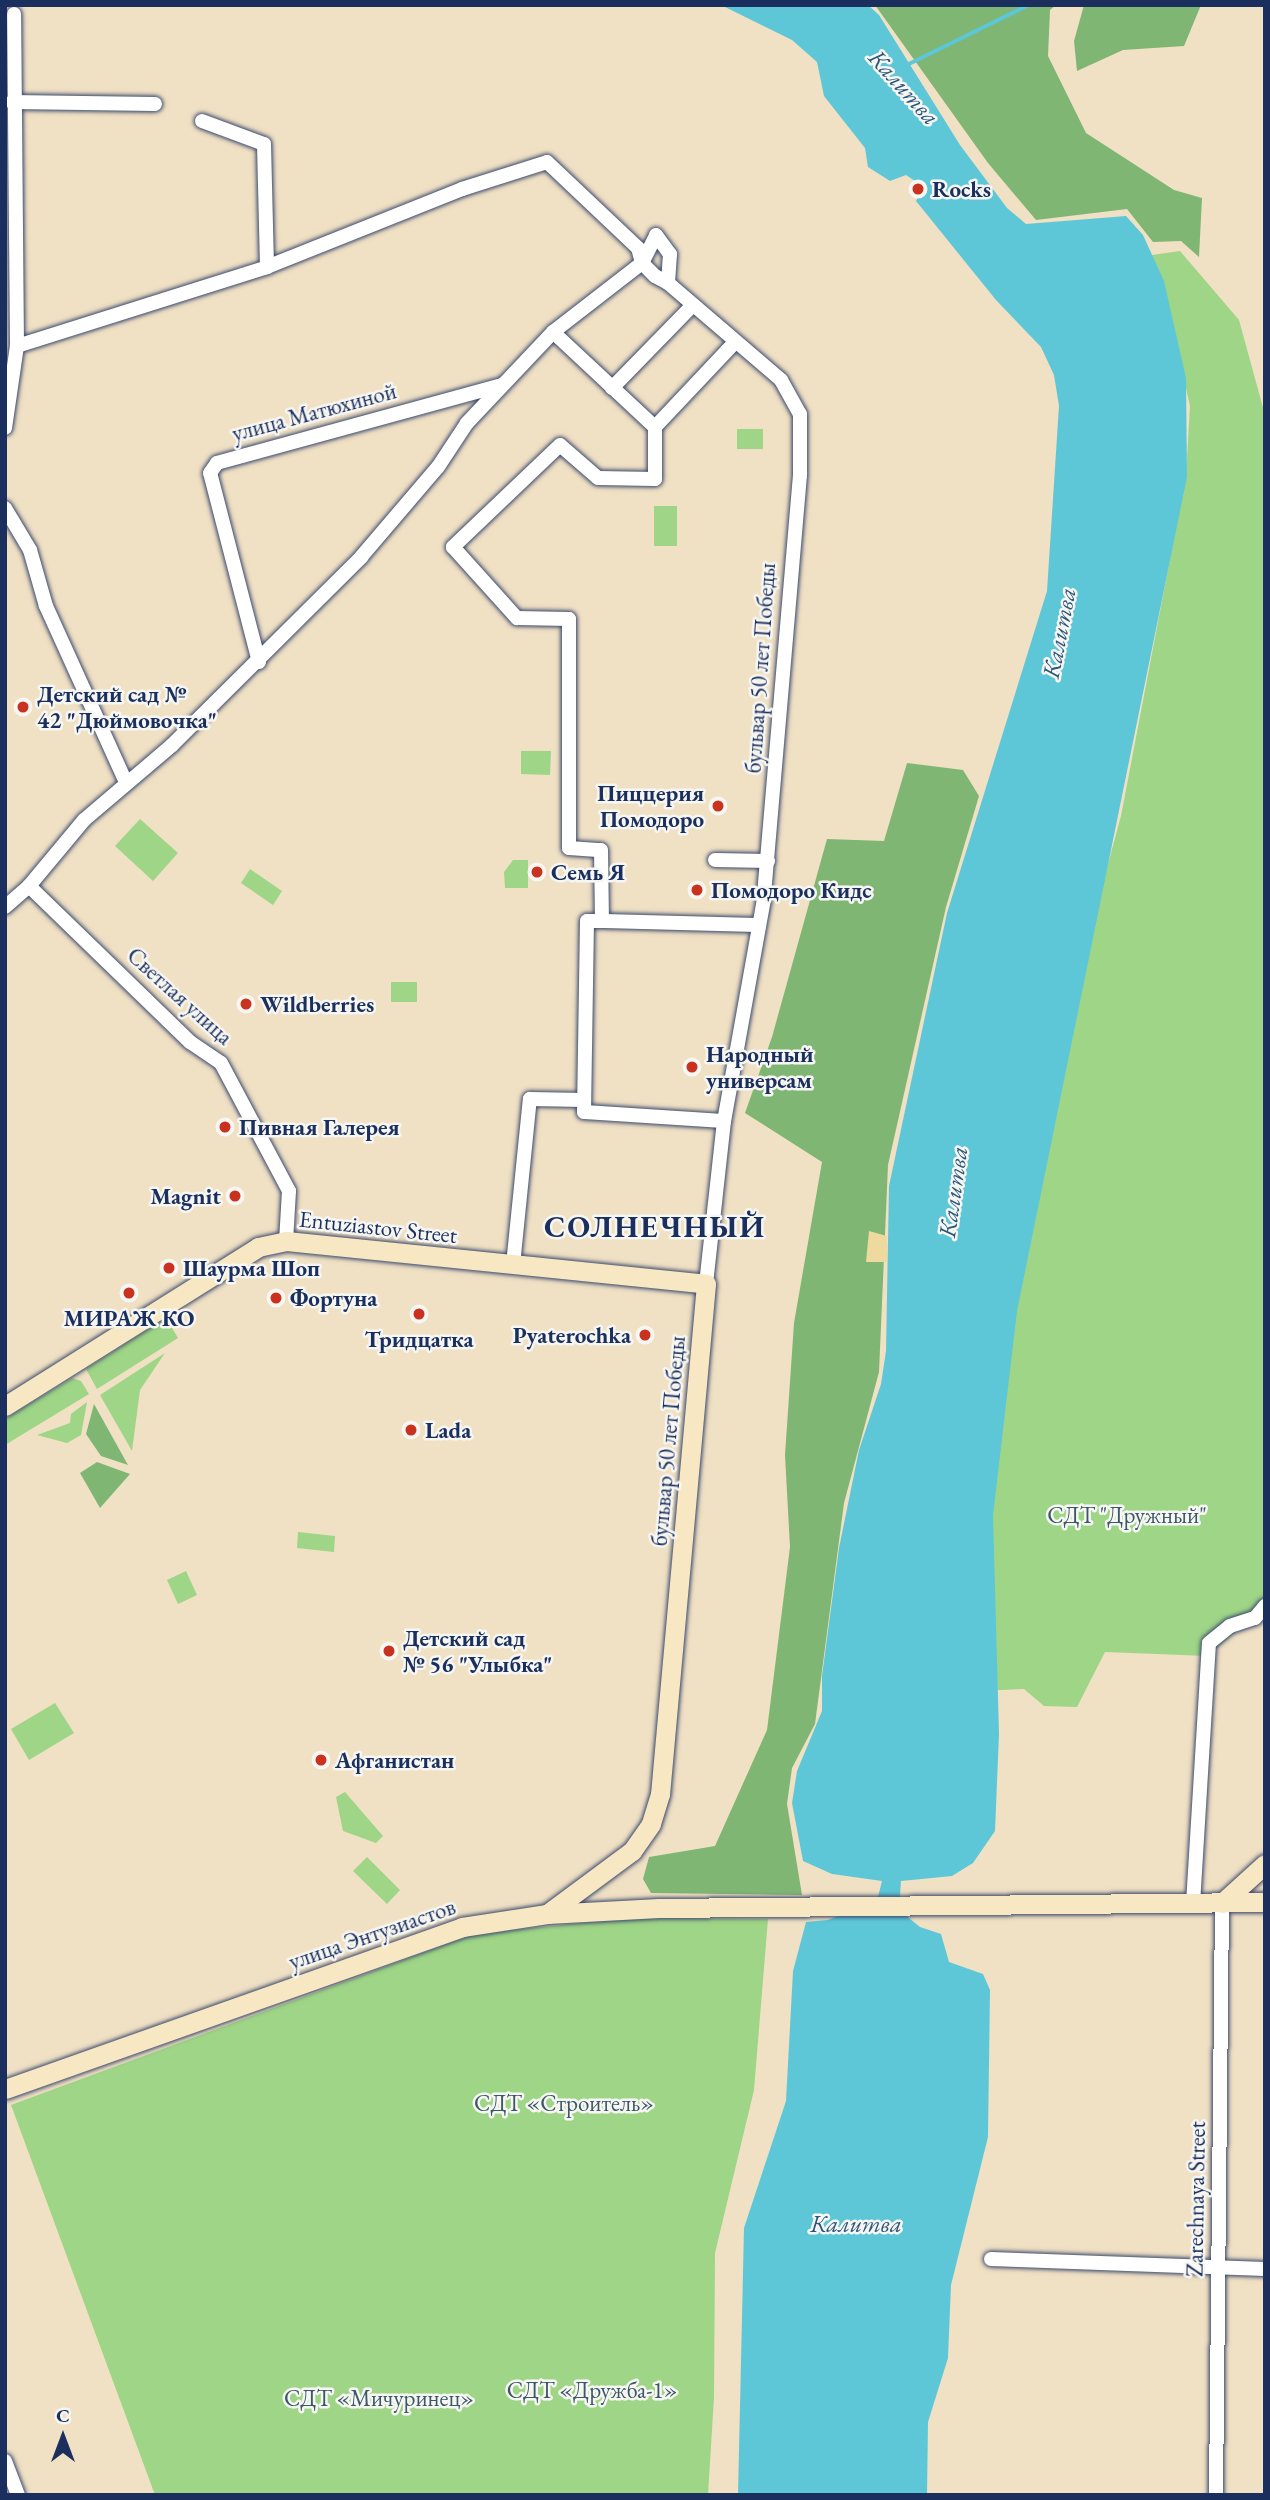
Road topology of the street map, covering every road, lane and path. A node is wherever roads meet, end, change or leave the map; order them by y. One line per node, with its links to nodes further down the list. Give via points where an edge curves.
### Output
1 (14, 14): 2 (street)
2 (12, 102): 3 (street); 6 (street)
3 (155, 104)
4 (202, 121): 7 (street, via 264,144)
5 (642, 263): 7 (street, via 638,248 547,162 462,189); 8 (street); 8 (street, via 656,235 670,254); 10 (street)
6 (9, 264): 12 (street)
7 (267, 267): 12 (street)
8 (668, 283): 9 (street)
9 (693, 305): 11 (street); 14 (street)
10 (553, 332): 13 (street); 14 (street)
11 (735, 342): 15 (street); 21 (street, бульвар 50 лет Победы, via 781,380 800,414 800,475)
12 (17, 346): 16 (street)
13 (502, 385): 18 (street, via 361,557); 18 (street, улица Матюхиной, via 217,463 210,474)
14 (612, 388): 15 (street)
15 (655, 427): 24 (street, via 655,479 598,478 560,445 453,547 517,618 569,619 569,848 601,850)
16 (5, 428)
17 (5, 508): 19 (street, via 30,550 46,607)
18 (259, 662): 19 (street, via 172,745)
19 (125, 780): 22 (street, via 84,820)
20 (715, 860): 21 (street)
21 (768, 861): 25 (street, бульвар 50 лет Победы)
22 (29, 886): 23 (street); 28 (street, Светлая улица, via 190,1042 221,1063 289,1191)
23 (5, 906)
24 (594, 921): 25 (street); 26 (street)
25 (759, 925): 27 (street, бульвар 50 лет Победы)
26 (584, 1100): 27 (street, via 584,1112); 29 (street, via 530,1099)
27 (724, 1121): 30 (street, бульвар 50 лет Победы)
28 (286, 1241): 29 (street, Entuziastov Street); 31 (street, Entuziastov Street, via 258,1247)
29 (513, 1265): 30 (street, Entuziastov Street)
30 (706, 1284): 38 (street, бульвар 50 лет Победы, via 660,1794 651,1824 632,1851)
31 (5, 1406)
32 (1265, 1606): 37 (street, via 1255,1618 1230,1626 1209,1643)
33 (1265, 1864): 34 (street)
34 (1250, 1877): 35 (street); 36 (street)
35 (1264, 1902): 36 (street, улица Энтузиастов)
36 (1222, 1903): 37 (street, улица Энтузиастов); 41 (street, Zarechnaya Street)
37 (1193, 1904): 38 (street, улица Энтузиастов, via 771,1907)
38 (547, 1914): 39 (street, улица Энтузиастов, via 462,1927)
39 (5, 2089)
40 (991, 2259): 41 (street)
41 (1218, 2267): 42 (street); 45 (street, Zarechnaya Street)
42 (1265, 2269)
43 (5, 2461): 44 (street)
44 (18, 2495)
45 (1216, 2495)

